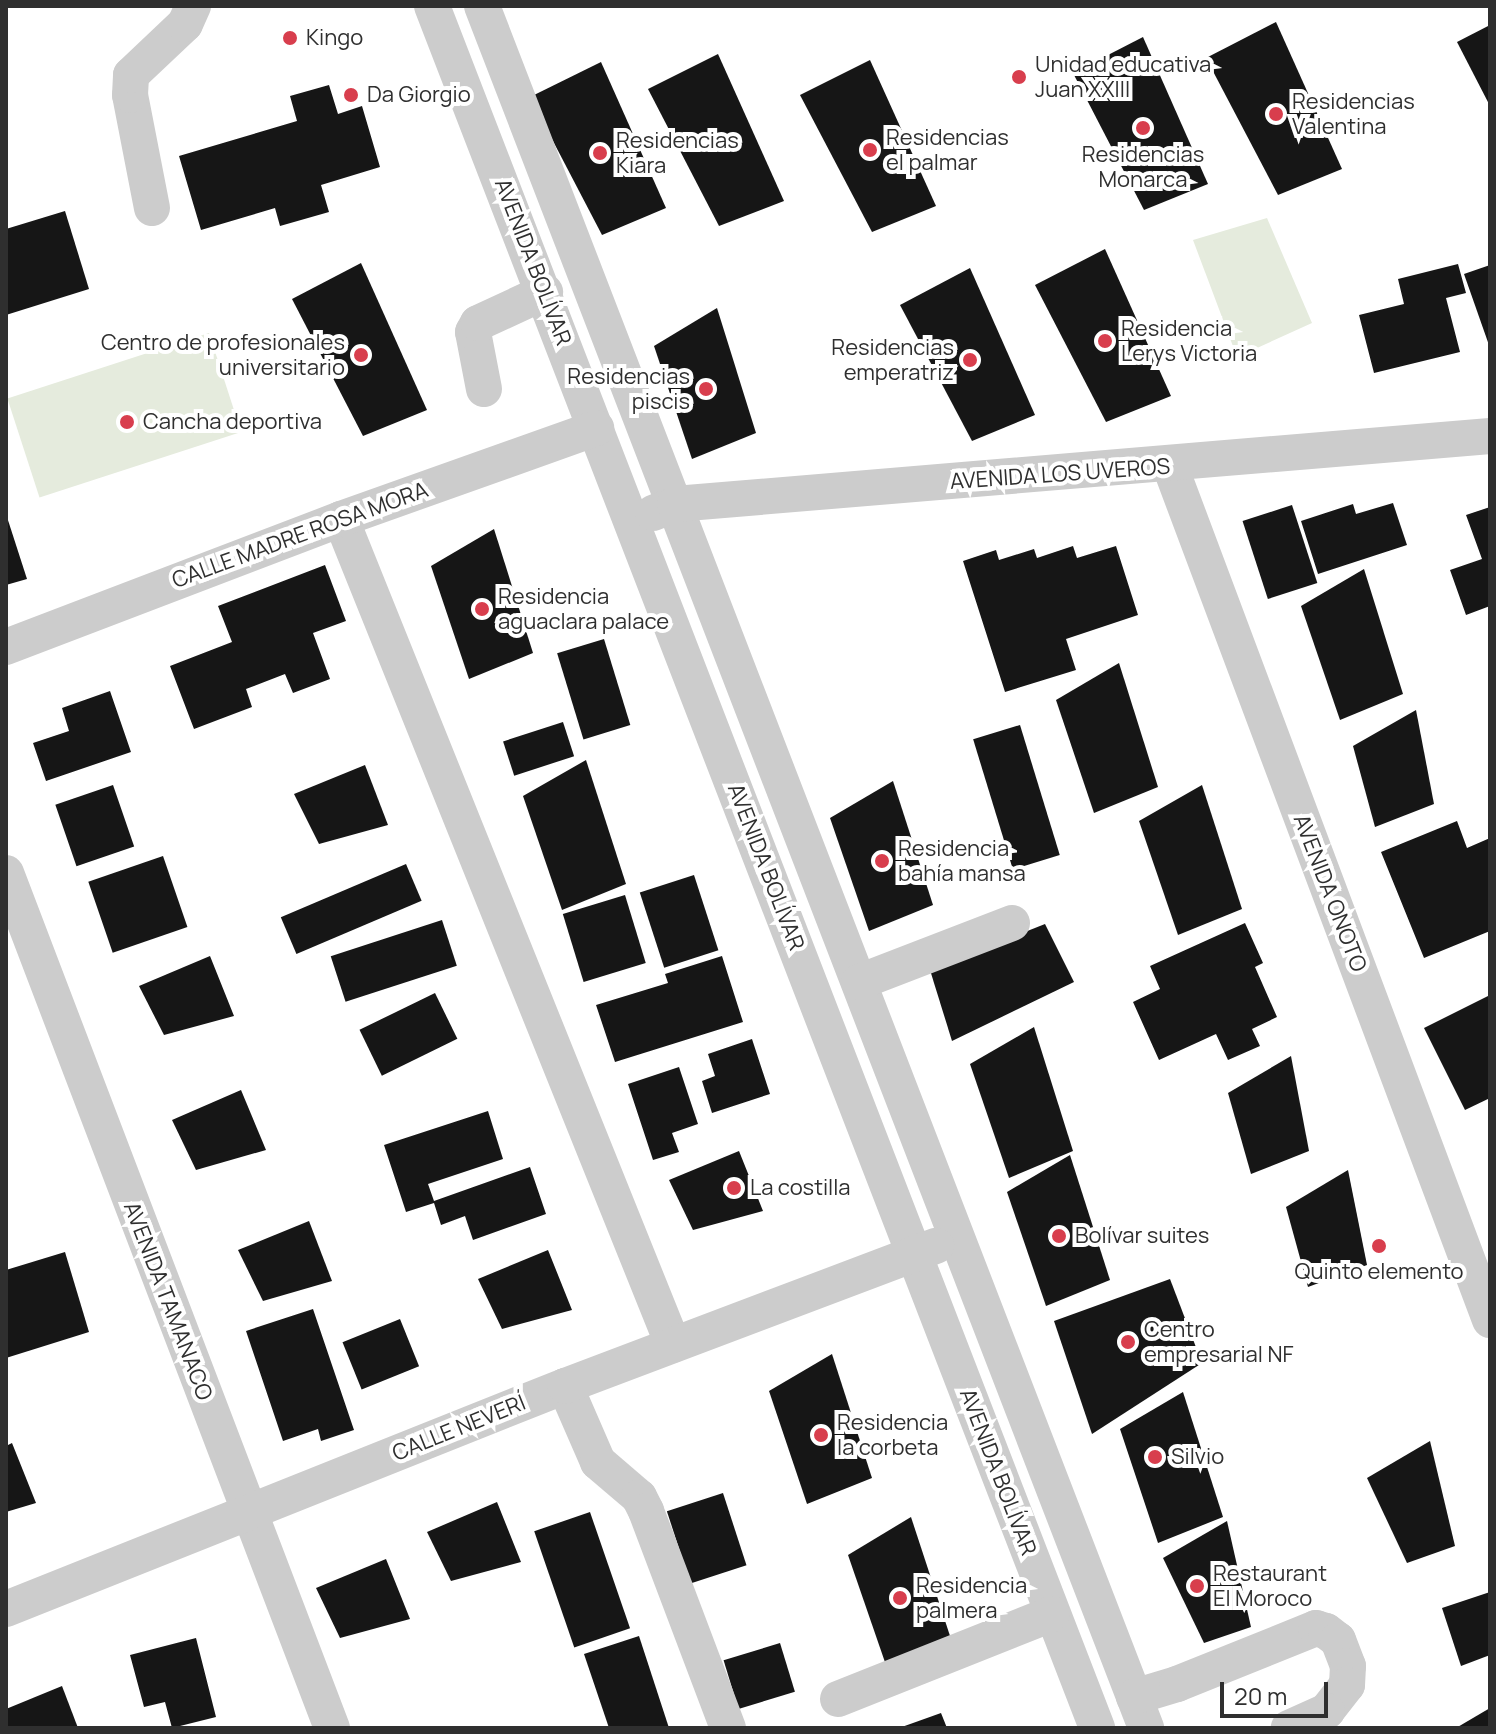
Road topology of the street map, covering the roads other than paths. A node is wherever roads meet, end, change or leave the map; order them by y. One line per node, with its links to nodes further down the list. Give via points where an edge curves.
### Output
1 (193, 6): 4 (street, via 185,24 131,75 130,95)
2 (432, 6): 5 (street, AVENIDA BOLÍVAR)
3 (482, 6): 10 (street, AVENIDA BOLÍVAR)
4 (152, 208)
5 (545, 292): 6 (street, via 478,323 473,332); 7 (street, AVENIDA BOLÍVAR)
6 (484, 389)
7 (596, 428): 11 (street, CALLE MADRE ROSA MORA); 12 (street, AVENIDA BOLÍVAR)
8 (1490, 436): 9 (street, AVENIDA LOS UVEROS)
9 (1170, 466): 10 (street, AVENIDA LOS UVEROS); 19 (street, AVENIDA ONOTO)
10 (675, 504): 12 (street, AVENIDA LOS UVEROS); 16 (street, AVENIDA BOLÍVAR)
11 (341, 519): 13 (street, CALLE MADRE ROSA MORA); 20 (street)
12 (633, 521): 18 (street, AVENIDA BOLÍVAR)
13 (6, 647)
14 (6, 873): 22 (street, AVENIDA TAMANACO)
15 (1012, 923): 16 (street)
16 (859, 982): 17 (street, AVENIDA BOLÍVAR)
17 (957, 1236): 18 (street, CALLE NEVERÍ); 26 (street, AVENIDA BOLÍVAR)
18 (915, 1255): 20 (street, CALLE NEVERÍ); 24 (street, AVENIDA BOLÍVAR)
19 (1490, 1320)
20 (673, 1345): 21 (street, CALLE NEVERÍ)
21 (565, 1386): 22 (street, CALLE NEVERÍ); 28 (street, via 598,1462 639,1497 646,1511)
22 (248, 1513): 23 (street, CALLE NEVERÍ); 27 (street, AVENIDA TAMANACO)
23 (6, 1609)
24 (1052, 1614): 25 (street); 29 (street, AVENIDA BOLÍVAR)
25 (838, 1699)
26 (1140, 1713): 30 (street, via 1177,1684 1316,1628 1326,1631 1338,1640 1348,1666 1347,1685 1327,1711)
27 (332, 1728)
28 (728, 1728)
29 (1097, 1728)
30 (1289, 1728)

